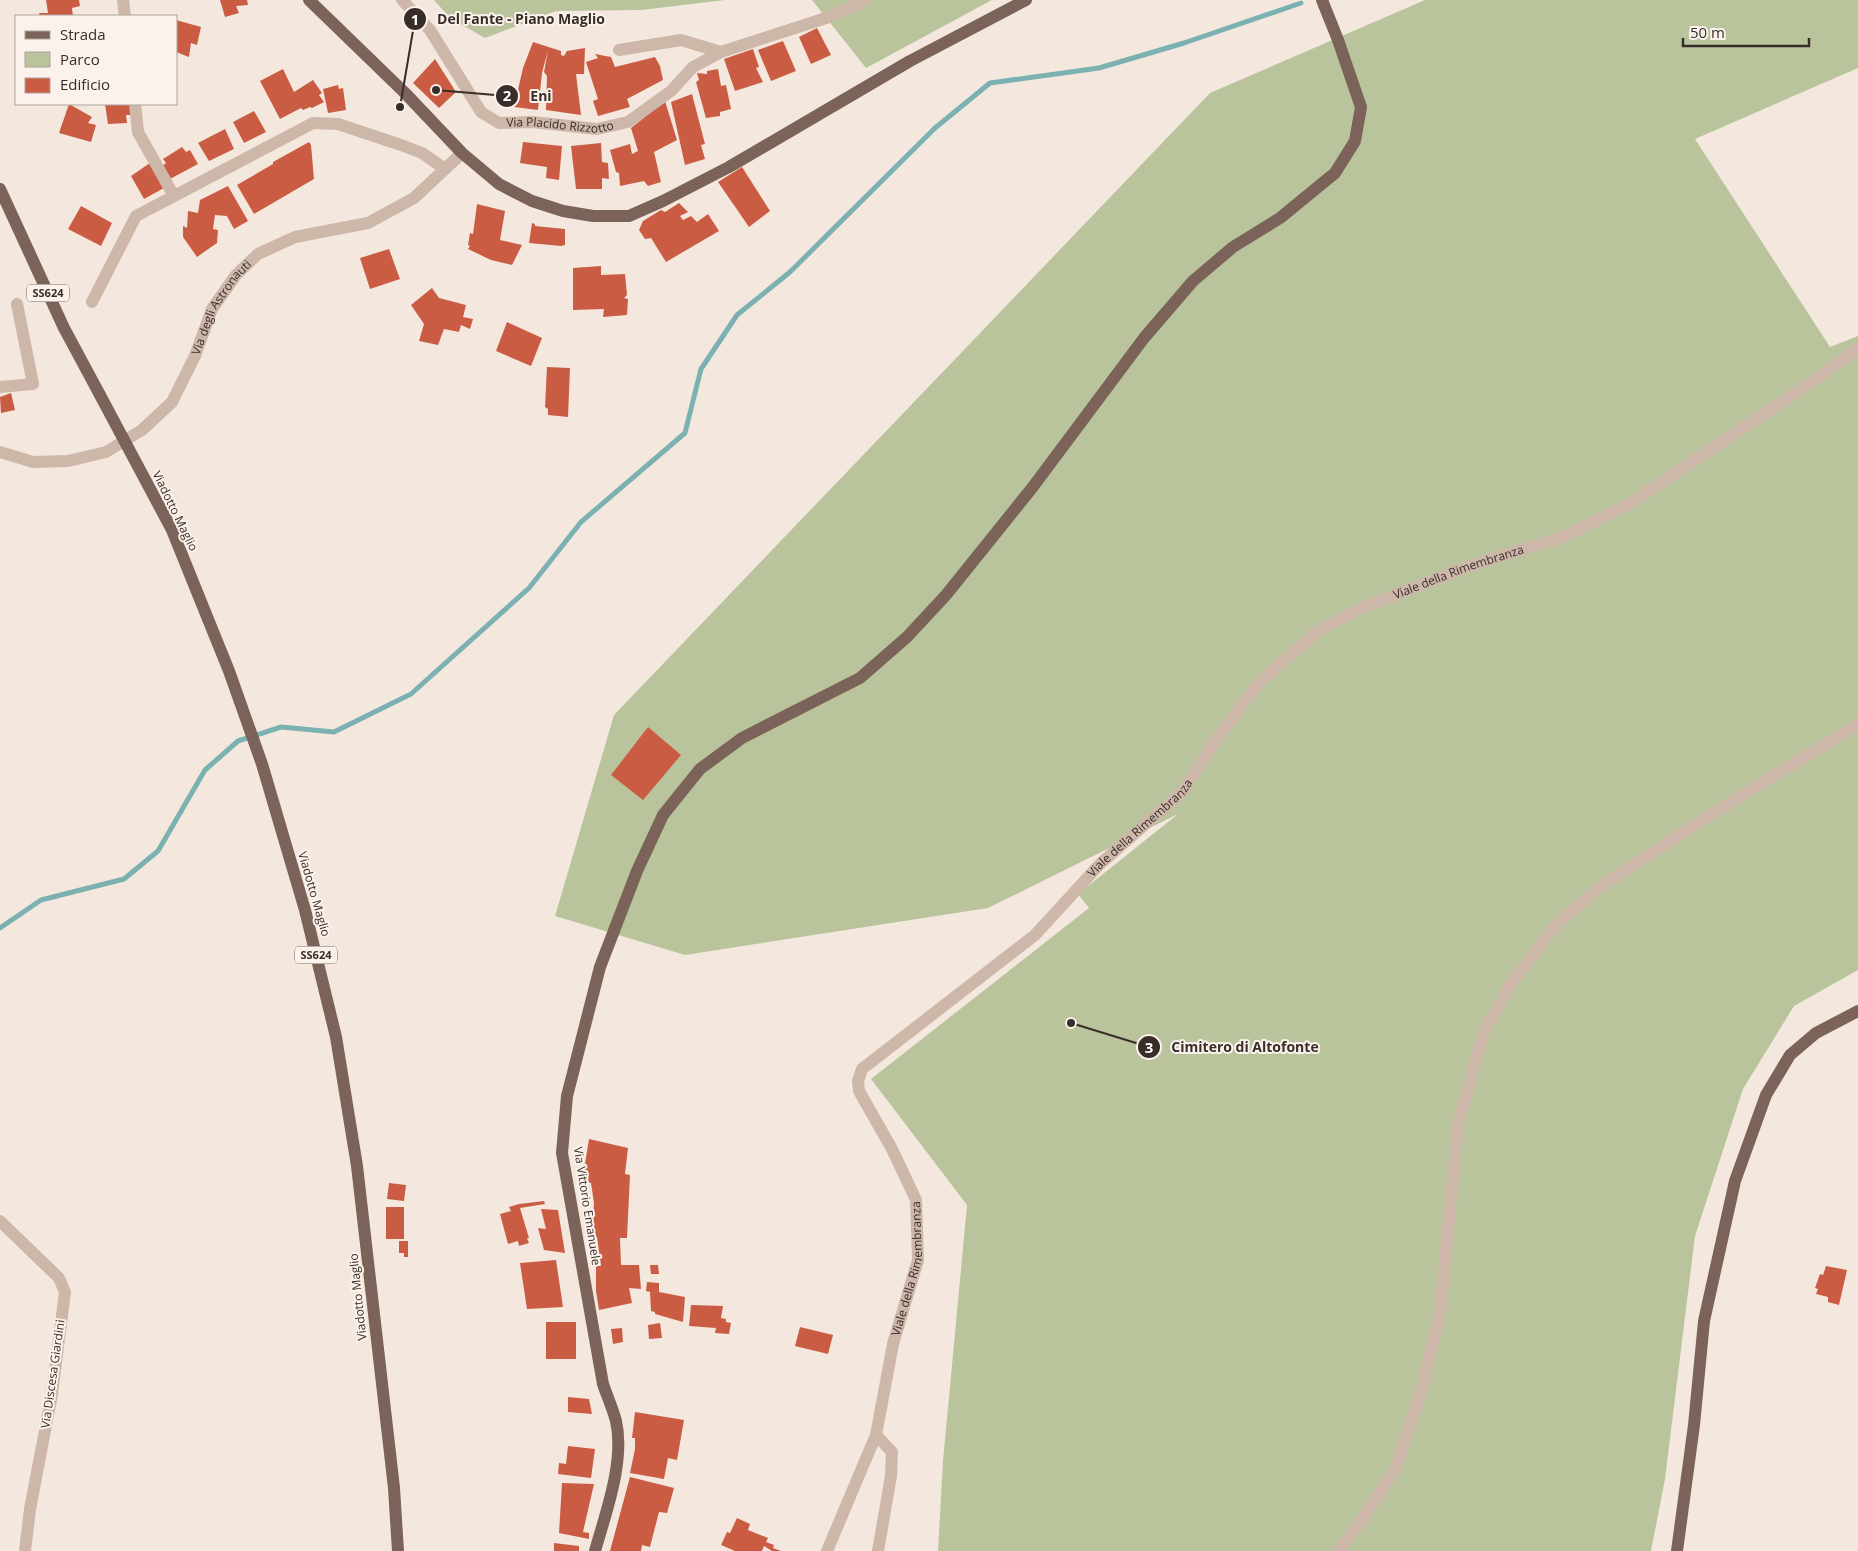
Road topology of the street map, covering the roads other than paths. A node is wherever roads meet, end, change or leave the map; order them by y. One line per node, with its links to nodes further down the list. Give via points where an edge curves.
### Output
1 (123, 0): 7 (street)
2 (309, 0): 11 (main road)
3 (402, 0): 9 (street, Via Placido Rizzotto, via 430,30 481,112 499,123 532,122 597,129 628,122 671,91 693,67)
4 (866, 0): 9 (street, Via Placido Rizzotto, via 828,17)
5 (1026, 0): 11 (main road, via 910,61 729,167 629,216 593,216 532,201 499,184)
6 (1322, 0): 27 (main road, Via Vittorio Emanuele, via 1361,106 1355,141 1335,173 1280,218 1233,247 1193,281 1144,338 971,565 906,638 860,678 742,738 700,768 663,815 637,871 600,967 566,1096 562,1152 603,1384 618,1437 610,1498)
7 (125, 15)
8 (619, 50): 9 (street, via 681,40)
9 (721, 52)
10 (135, 105): 14 (street, via 138,132)
11 (462, 153): 12 (street, Via degli Astronauti)
12 (445, 169): 14 (street, via 422,153 401,145 338,124 313,123); 19 (street, Via degli Astronauti, via 414,198 368,223 295,237 258,254 236,275 212,309 196,356 172,402 142,430 106,452 68,461 33,462)
13 (0, 189): 26 (main road, Viadotto Maglio / SS624, bridge, via 64,328 172,530 229,671 262,764 305,910 336,1037 357,1166 394,1488)
14 (174, 196): 15 (street, via 136,216)
15 (92, 302)
16 (17, 304): 18 (street, via 34,384)
17 (1858, 348): 23 (street, Viale della Rimembranza, via 1632,502 1565,536 1458,570 1362,608 1316,632 1259,683 1182,792 1100,864 1034,935 862,1069 859,1091 916,1200 918,1260 893,1344)
18 (0, 387)
19 (0, 452)
20 (1858, 724): 30 (street, via 1598,888 1555,926 1511,984 1484,1032 1458,1125 1440,1313 1422,1390 1396,1468)
21 (1858, 1010): 24 (main road, via 1816,1033 1790,1055 1766,1095 1734,1181 1704,1321)
22 (0, 1221): 25 (street, Via Discesa Giardini, via 59,1278 65,1292 52,1394)
23 (876, 1435): 28 (street, Viale della Rimembranza); 29 (street, via 892,1452)
24 (1680, 1538): 31 (main road); 32 (street)
25 (25, 1551)
26 (398, 1551)
27 (595, 1551)
28 (827, 1551)
29 (878, 1551)
30 (1339, 1551)
31 (1677, 1551)
32 (1681, 1551)

